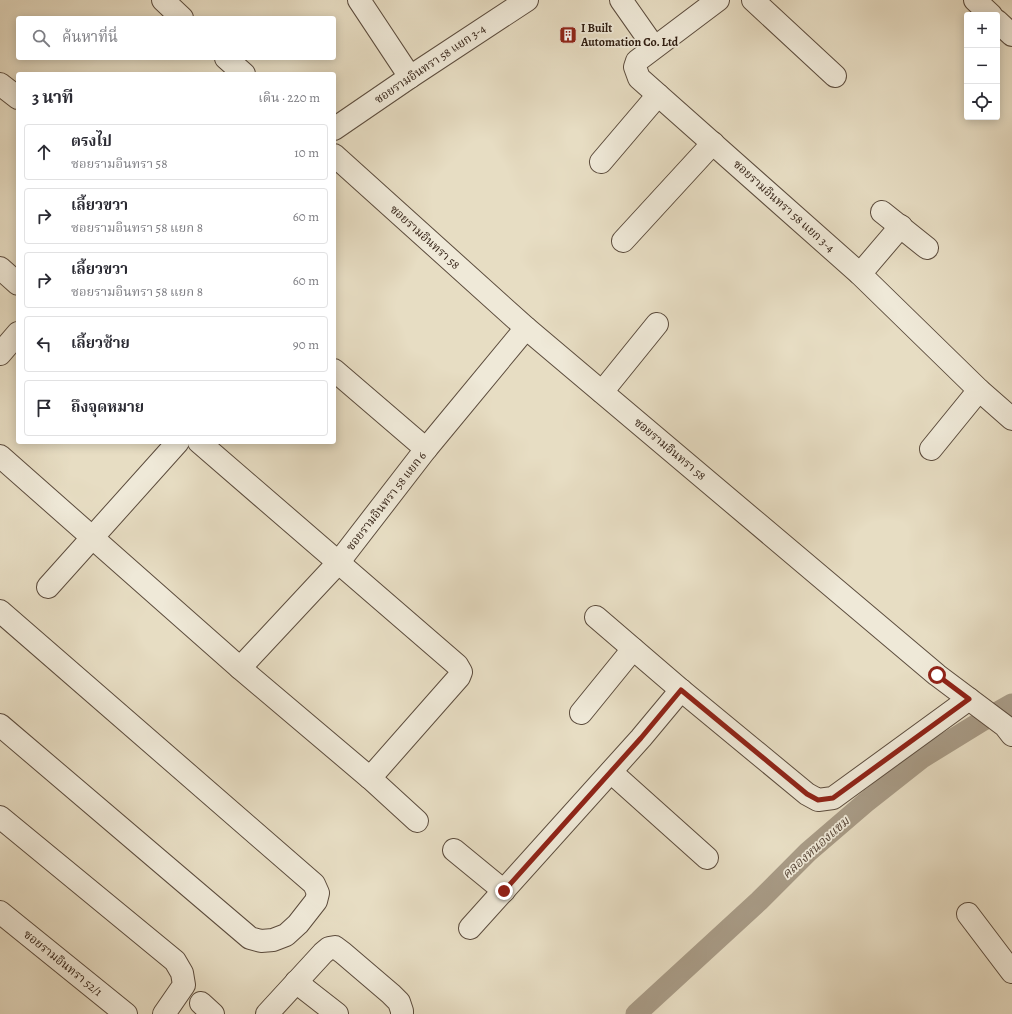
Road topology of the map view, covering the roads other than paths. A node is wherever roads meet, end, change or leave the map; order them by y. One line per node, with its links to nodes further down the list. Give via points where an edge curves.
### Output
1 (358, 0): 14 (street)
2 (527, 0): 14 (street, ซอยรามอินทรา 58 แยก 3-4)
3 (621, 0): 10 (street)
4 (718, 0): 10 (street, ซอยรามอินทรา 58 แยก 3-4)
5 (753, 0): 13 (street)
6 (975, 0): 7 (street)
7 (988, 12)
8 (1000, 24): 9 (street)
9 (1012, 35)
10 (654, 47): 15 (street, ซอยรามอินทรา 58 แยก 3-4, via 637,61 636,67 639,78)
11 (228, 60): 12 (street)
12 (242, 72)
13 (834, 76)
14 (410, 77): 16 (street, ซอยรามอินทรา 58 แยก 3-4)
15 (658, 95): 17 (street, ซอยรามอินทรา 58 แยก 3-4); 19 (street)
16 (336, 128)
17 (713, 143): 22 (street); 25 (street, ซอยรามอินทรา 58 แยก 3-4)
18 (336, 157): 28 (street, ซอยรามอินทรา 58)
19 (601, 162)
20 (882, 212): 21 (street)
21 (901, 226): 23 (street); 25 (street)
22 (623, 240)
23 (927, 248)
24 (0, 268): 26 (street)
25 (860, 274): 32 (street, ซอยรามอินทรา 58 แยก 3-4)
26 (16, 282)
27 (656, 324): 33 (street)
28 (526, 328): 33 (street, ซอยรามอินทรา 58); 37 (street, ซอยรามอินทรา 58 แยก 6)
29 (16, 335): 30 (street)
30 (0, 354)
31 (336, 372): 37 (street)
32 (979, 390): 34 (street, ซอยรามอินทรา 58 แยก 3-4); 38 (street)
33 (602, 392): 48 (street, ซอยรามอินทรา 58, via 937,675)
34 (1012, 419)
35 (176, 444): 40 (street)
36 (201, 444): 41 (street)
37 (426, 449): 41 (street, ซอยรามอินทรา 58 แยก 6)
38 (931, 450)
39 (0, 456): 40 (street)
40 (92, 537): 42 (street); 46 (street)
41 (338, 563): 46 (street, ซอยรามอินทรา 58 แยก 6); 53 (street, via 457,665 461,672)
42 (48, 587)
43 (0, 611): 50 (street, via 314,884 318,893 316,901 286,935 261,941 250,938)
44 (596, 617): 45 (street)
45 (633, 649): 47 (street); 49 (street)
46 (240, 668): 53 (street)
47 (681, 690): 48 (street, via 807,794 818,800 833,798); 52 (street)
48 (973, 701): 51 (street, ซอยรามอินทรา 58)
49 (581, 712)
50 (0, 725)
51 (1008, 731)
52 (611, 772): 57 (street); 58 (street)
53 (370, 778): 55 (street)
54 (0, 817): 65 (street, via 175,961 182,973 184,985)
55 (417, 821)
56 (454, 850): 58 (street)
57 (707, 858)
58 (504, 891): 61 (street)
59 (0, 912): 64 (street, ซอยรามอินทรา 52/1)
60 (968, 914): 62 (street)
61 (470, 928)
62 (1012, 972)
63 (296, 982): 66 (street); 67 (street); 68 (street, via 323,953 329,948 336,948 391,994 399,1002)
64 (126, 1014)
65 (164, 1014)
66 (267, 1014)
67 (337, 1014)
68 (402, 1014)

